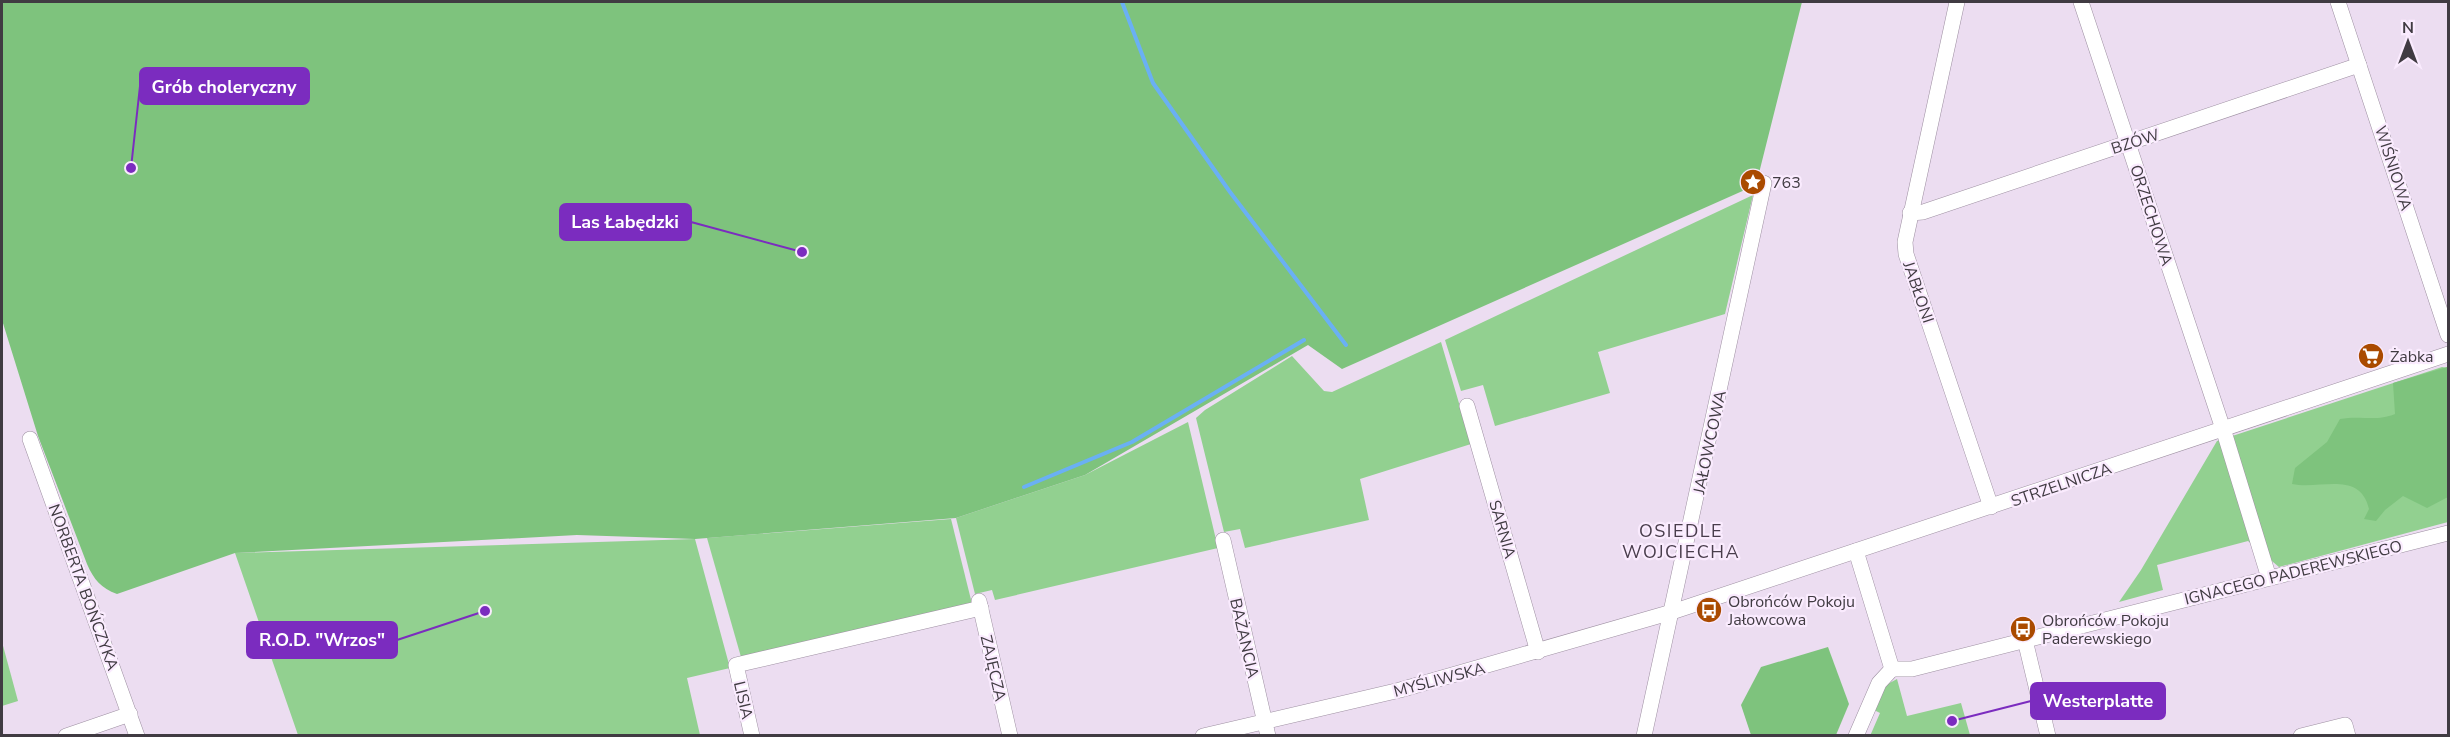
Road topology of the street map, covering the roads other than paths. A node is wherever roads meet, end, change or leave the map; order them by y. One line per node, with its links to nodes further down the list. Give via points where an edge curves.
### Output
1 (1957, 2): 7 (street, JABŁONI)
2 (2081, 2): 5 (street, ORZECHOWA)
3 (2338, 2): 4 (street, WIŚNIOWA)
4 (2359, 65): 5 (street, BZÓW); 8 (street, WIŚNIOWA)
5 (2128, 143): 7 (street, BZÓW); 11 (street, ORZECHOWA)
6 (1764, 183): 19 (street, JAŁOWCOWA)
7 (1910, 213): 13 (street, JABŁONI, via 1906,254)
8 (2448, 335)
9 (2448, 354): 11 (street, STRZELNICZA)
10 (1467, 406): 21 (street, SARNIA)
11 (2223, 429): 13 (street, STRZELNICZA); 17 (street, ORZECHOWA)
12 (30, 439): 23 (street, NORBERTA BOŃCZYKA)
13 (1991, 507): 16 (street, STRZELNICZA)
14 (2448, 533): 17 (street, IGNACEGO PADEREWSKIEGO)
15 (1223, 540): 24 (street, BAŻANCIA)
16 (1856, 551): 19 (street, STRZELNICZA); 22 (street)
17 (2269, 578): 20 (street, IGNACEGO PADEREWSKIEGO)
18 (980, 604): 27 (street, LISIA, via 736,665); 28 (street, ZAJĘCZA)
19 (1672, 612): 21 (street, MYŚLIWSKA); 30 (street, JAŁOWCOWA)
20 (2025, 640): 22 (street, IGNACEGO PADEREWSKIEGO, via 1912,669); 32 (street)
21 (1538, 652): 24 (street, MYŚLIWSKA)
22 (1892, 669): 31 (street, via 1879,683)
23 (130, 714): 25 (street); 26 (street, NORBERTA BOŃCZYKA)
24 (1266, 728): 29 (street, MYŚLIWSKA)
25 (66, 735)
26 (137, 735)
27 (752, 735)
28 (1010, 735)
29 (1203, 735)
30 (1644, 735)
31 (1856, 735)
32 (2048, 735)
33 (2301, 735): 34 (street, via 2345,725)
34 (2348, 735)

